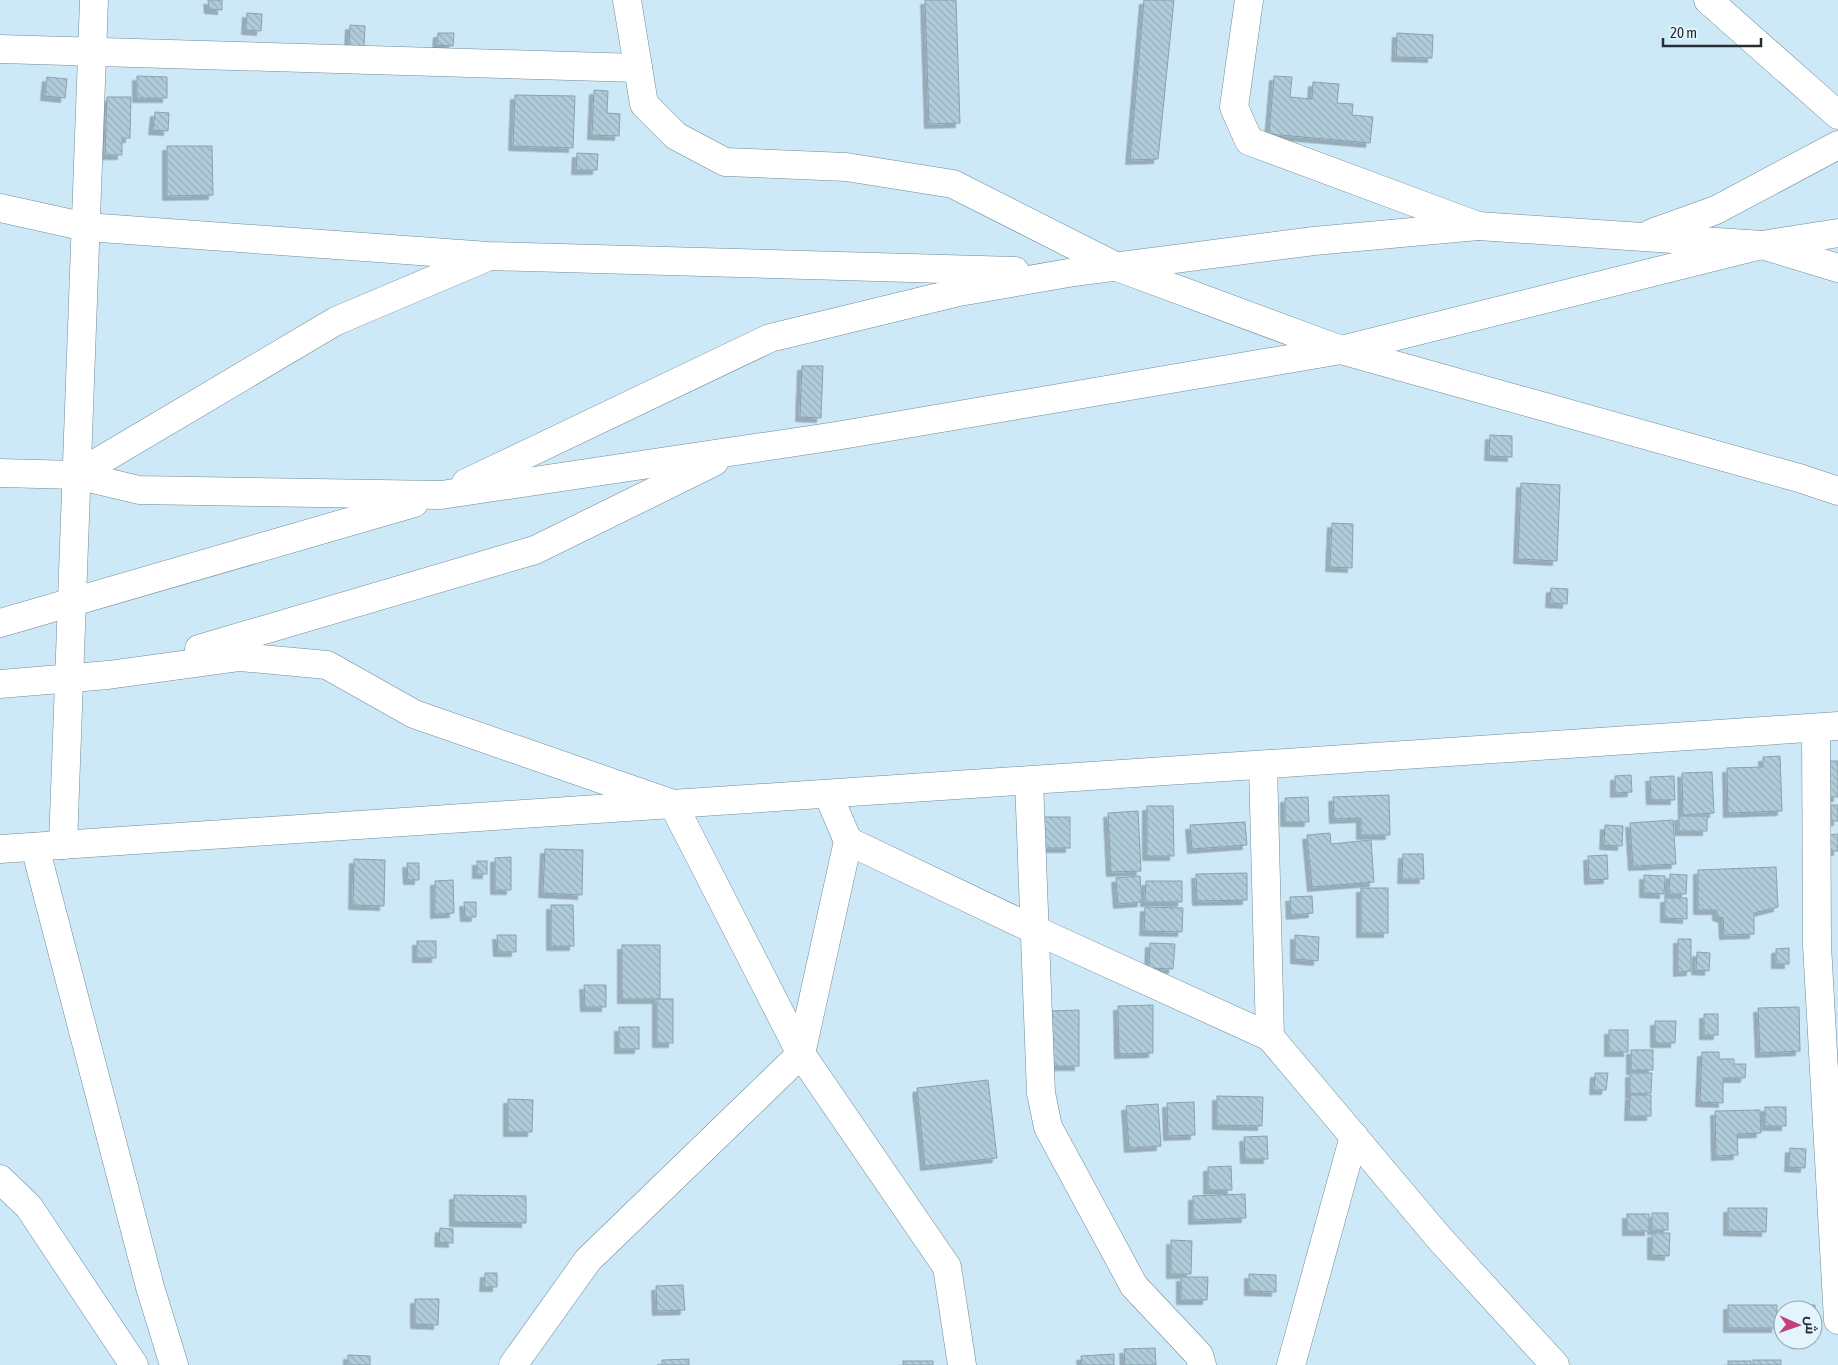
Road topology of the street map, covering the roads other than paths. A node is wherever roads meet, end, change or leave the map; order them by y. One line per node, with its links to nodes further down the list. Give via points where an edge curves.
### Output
1 (94, 0): 6 (street)
2 (627, 0): 7 (street)
3 (1249, 0): 12 (street, via 1234,108 1249,141)
4 (1708, 0): 8 (street)
5 (0, 49): 6 (street)
6 (92, 52): 7 (street); 11 (street)
7 (638, 68): 17 (street, via 644,104 676,136 725,162 846,167 953,184)
8 (1838, 115)
9 (1838, 146): 14 (street, via 1716,210)
10 (0, 208): 11 (street)
11 (86, 226): 16 (street); 23 (street)
12 (1478, 226): 14 (street); 17 (street, via 1314,241)
13 (1838, 233): 15 (street)
14 (1641, 237): 15 (street)
15 (1762, 245): 18 (street); 20 (street)
16 (488, 256): 19 (street); 23 (street, via 336,321)
17 (1117, 267): 19 (street); 20 (street)
18 (1838, 268)
19 (1074, 272): 25 (street, via 958,292 770,338)
20 (1341, 350): 21 (street); 24 (street)
21 (736, 451): 25 (street); 28 (street, via 536,550)
22 (0, 474): 23 (street)
23 (76, 475): 25 (street, via 139,490); 26 (street)
24 (1838, 491)
25 (441, 495): 26 (street)
26 (72, 602): 27 (street); 29 (street)
27 (0, 623)
28 (108, 675): 29 (street); 35 (street, via 240,657 327,665 414,714)
29 (69, 678): 30 (street); 37 (street)
30 (0, 684)
31 (1827, 727): 32 (street); 45 (street, via 1817,945)
32 (1263, 765): 33 (street); 41 (street)
33 (1029, 781): 34 (street); 40 (street)
34 (828, 794): 35 (street); 36 (street)
35 (673, 804): 37 (street); 42 (street)
36 (848, 841): 40 (street); 42 (street)
37 (63, 845): 38 (street)
38 (35, 847): 39 (street); 47 (street, via 150,1287)
39 (0, 849)
40 (1035, 930): 41 (street); 50 (street, via 1041,1093 1048,1127 1134,1286 1200,1354)
41 (1270, 1037): 43 (street)
42 (801, 1054): 48 (street, via 588,1260); 49 (street, via 947,1267)
43 (1354, 1136): 51 (street); 52 (street, via 1440,1239)
44 (0, 1179): 46 (street, via 29,1207)
45 (1838, 1320)
46 (134, 1365)
47 (174, 1365)
48 (513, 1365)
49 (962, 1365)
50 (1202, 1365)
51 (1291, 1365)
52 (1555, 1365)

